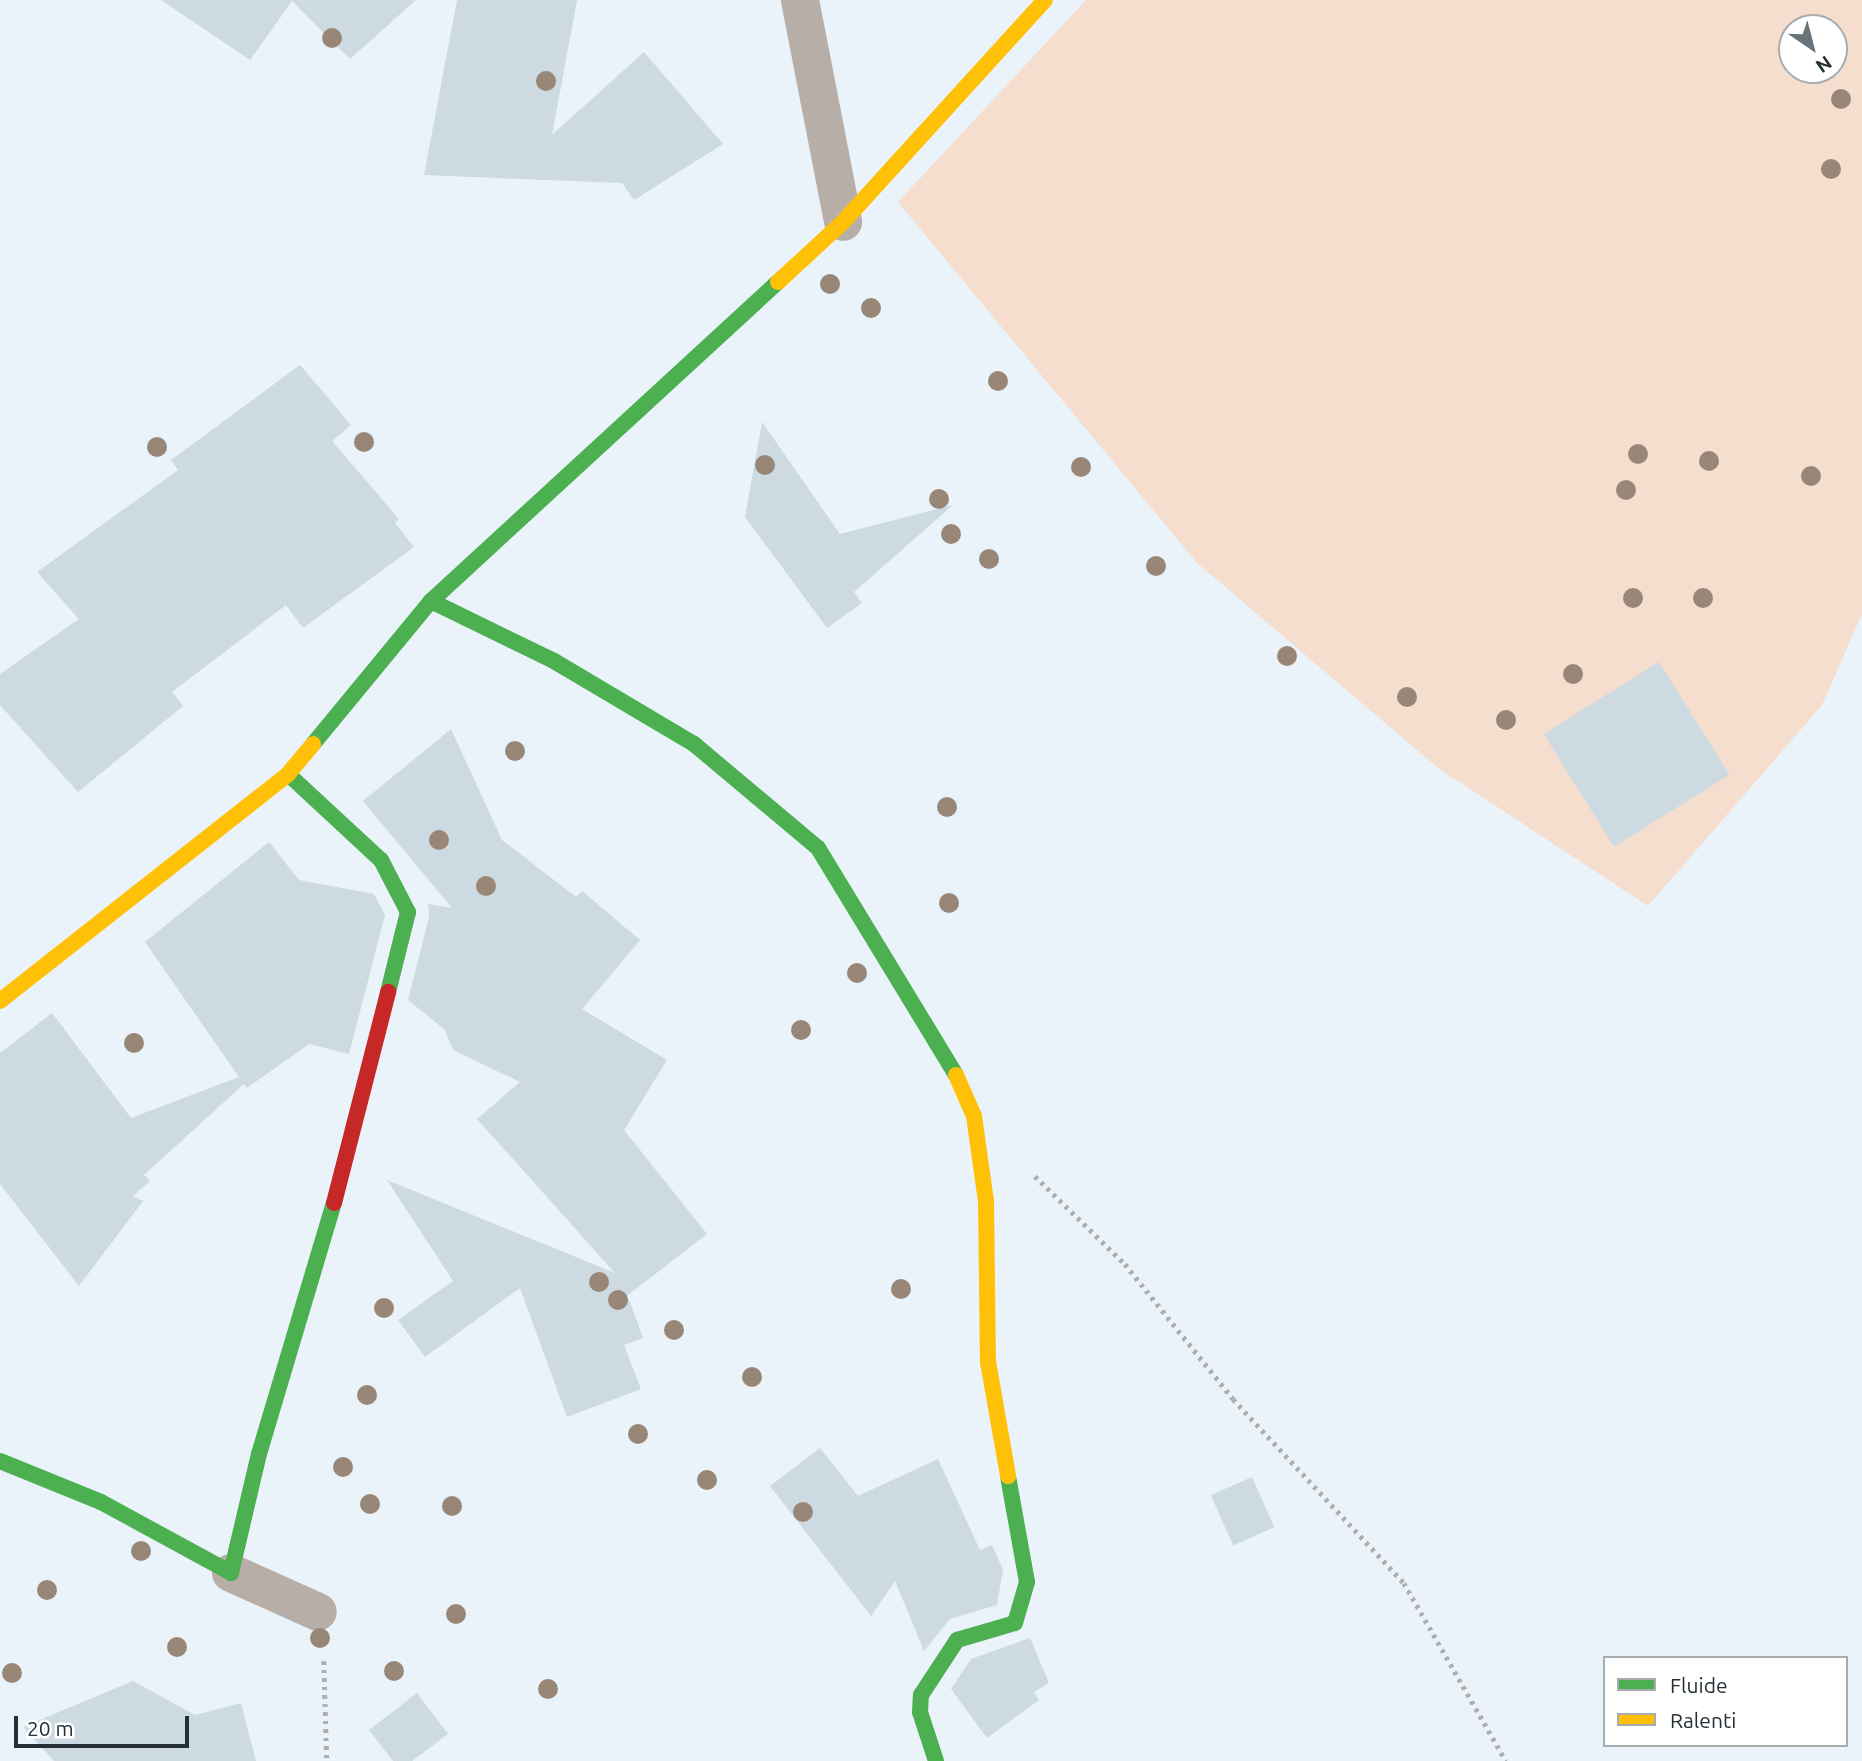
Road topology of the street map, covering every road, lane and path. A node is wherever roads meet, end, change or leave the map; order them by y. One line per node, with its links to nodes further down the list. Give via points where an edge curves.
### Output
1 (800, 0): 3 (street)
2 (1045, 0): 3 (street)
3 (843, 222): 4 (street)
4 (431, 601): 5 (street); 12 (street, via 554,660 694,744 818,848 974,1116 986,1201 988,1362 1027,1582 1016,1623 957,1640 921,1695 920,1712)
5 (288, 774): 6 (street); 9 (street, via 381,860 408,912 325,1240 259,1454)
6 (0, 1001)
7 (1031, 1172): 13 (path, via 1125,1264 1233,1399 1404,1583)
8 (0, 1461): 9 (street, via 101,1502)
9 (231, 1573): 10 (street)
10 (318, 1612): 11 (path, via 327,1679)
11 (327, 1761)
12 (936, 1761)
13 (1506, 1761)

